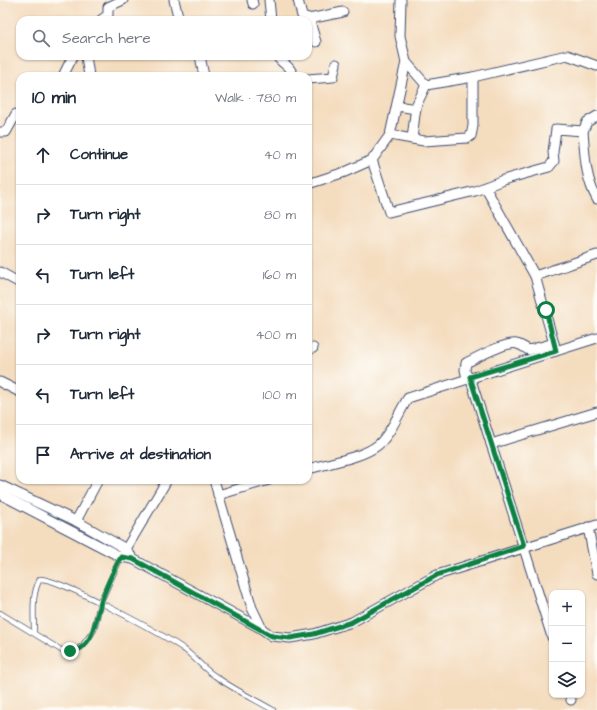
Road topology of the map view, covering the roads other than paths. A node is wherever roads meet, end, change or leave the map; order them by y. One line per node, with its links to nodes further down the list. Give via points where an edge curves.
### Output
1 (123, 0): 7 (street, via 108,7)
2 (174, 0): 8 (street)
3 (269, 0): 9 (street)
4 (298, 0): 10 (street)
5 (401, 0): 18 (street, via 400,36)
6 (343, 12): 11 (street)
7 (107, 16)
8 (178, 16)
9 (271, 16)
10 (302, 16)
11 (312, 18)
12 (312, 29): 13 (street)
13 (316, 42)
14 (71, 60): 21 (street)
15 (87, 60): 22 (street)
16 (201, 60): 23 (street)
17 (280, 60): 24 (street, via 287,64)
18 (406, 62): 27 (street); 28 (street)
19 (336, 64): 26 (street, via 333,77)
20 (597, 66): 25 (street, via 567,55)
21 (65, 72)
22 (88, 72)
23 (203, 72)
24 (291, 72)
25 (473, 77): 27 (street); 35 (street, via 471,136 424,141)
26 (312, 79)
27 (426, 84): 29 (street)
28 (397, 106): 29 (street); 34 (street)
29 (416, 109): 35 (street)
30 (16, 114): 33 (street, via 6,132)
31 (597, 116): 32 (street, via 587,122)
32 (583, 131): 38 (street, via 556,129 553,165); 39 (street, via 586,170)
33 (0, 132)
34 (390, 135): 35 (street); 36 (street)
35 (412, 139)
36 (372, 160): 37 (street); 38 (street, via 389,212)
37 (312, 183)
38 (485, 187): 42 (street)
39 (597, 199)
40 (597, 255): 42 (street)
41 (0, 272): 43 (street)
42 (535, 276): 45 (street)
43 (16, 281)
44 (597, 338): 45 (street)
45 (555, 347): 46 (street); 46 (street, via 529,350 512,343 466,363)
46 (468, 378): 50 (street); 51 (street, via 408,398 387,433 371,450)
47 (0, 382): 48 (street)
48 (16, 390)
49 (597, 412): 50 (street)
50 (491, 444): 61 (street)
51 (312, 467)
52 (96, 484): 59 (street)
53 (165, 484): 62 (street)
54 (215, 484): 58 (street)
55 (255, 484): 58 (street)
56 (0, 485): 59 (street)
57 (0, 494): 62 (street)
58 (218, 495): 67 (street, via 252,608)
59 (76, 522): 62 (street)
60 (593, 526): 61 (street); 63 (street)
61 (524, 546): 66 (street); 67 (street, via 437,575 352,622 314,634 290,638 272,636)
62 (123, 553): 64 (lane); 67 (street)
63 (597, 574)
64 (100, 604): 68 (lane, via 94,630 75,651 61,650); 68 (lane, via 52,581 40,579 34,602); 69 (lane, via 185,650 213,676)
65 (0, 613): 68 (lane)
66 (549, 627)
67 (262, 629)
68 (34, 633)
69 (273, 710)

